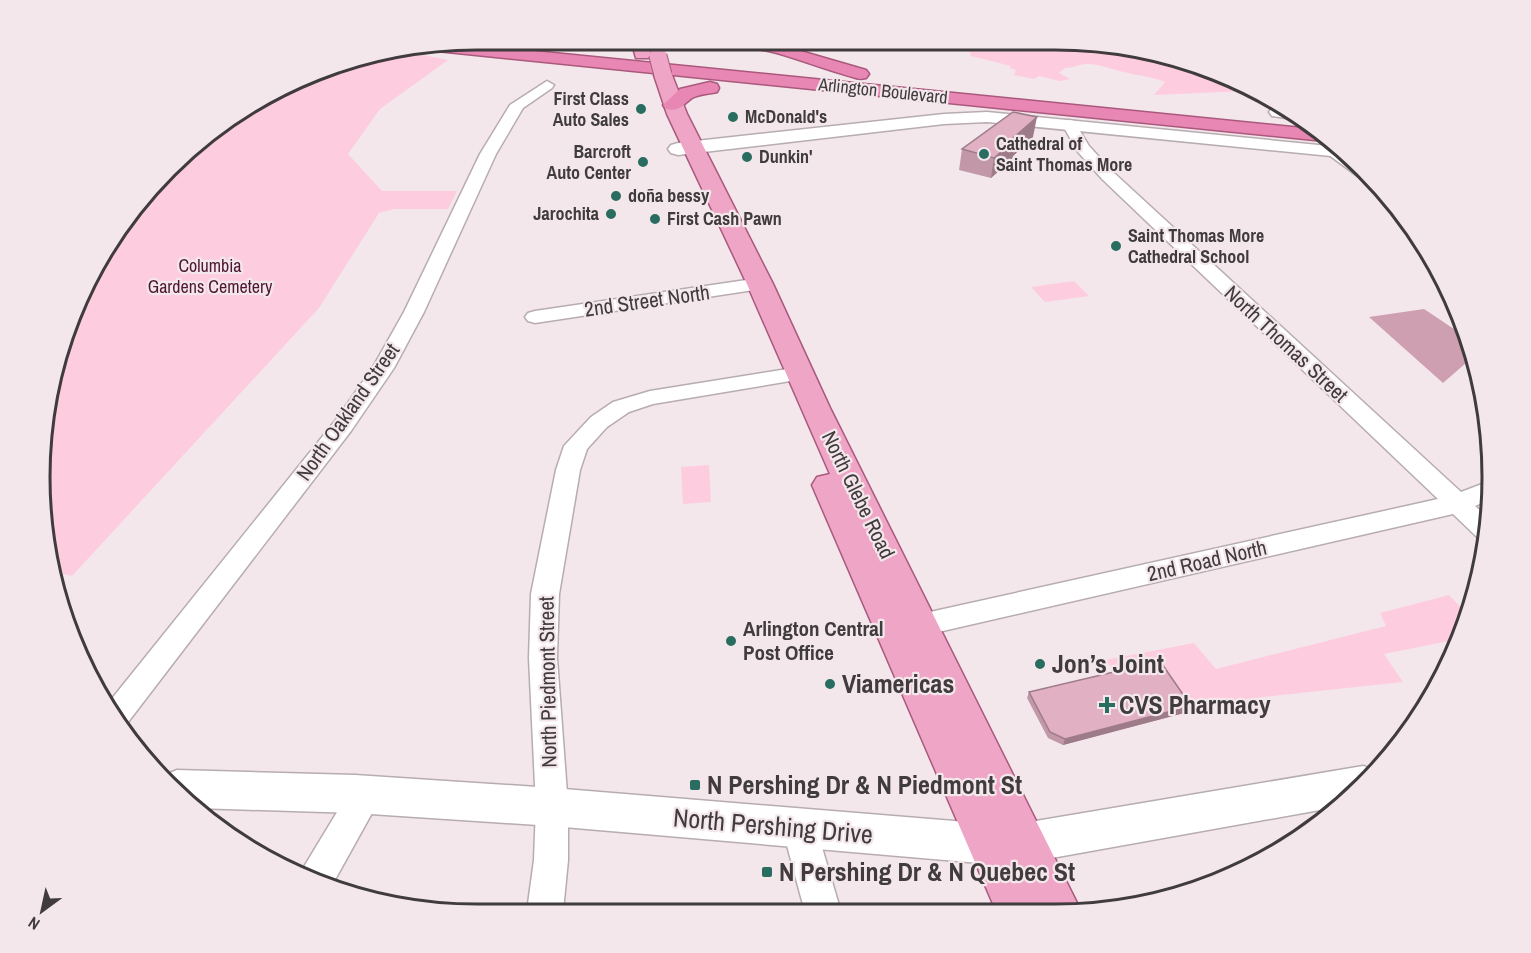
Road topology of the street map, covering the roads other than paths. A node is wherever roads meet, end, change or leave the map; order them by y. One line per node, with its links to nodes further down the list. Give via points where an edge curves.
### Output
1 (445, 50): 11 (highway, Arlington Boulevard)
2 (553, 50): 7 (highway, Arlington Boulevard)
3 (651, 50): 8 (main road, bridge)
4 (755, 50): 7 (highway, via 760,54 755,61)
5 (781, 50): 11 (highway, via 868,76)
6 (437, 51): 8 (highway, via 485,64)
7 (730, 68): 11 (highway, Arlington Boulevard)
8 (656, 78): 10 (highway); 13 (main road, North Glebe Road); 21 (main road, North Glebe Road)
9 (547, 85): 29 (street, North Oakland Street, via 517,105 383,368 343,426)
10 (710, 88): 11 (highway, via 803,97); 13 (highway, via 687,93)
11 (997, 99): 12 (highway, Arlington Boulevard); 14 (highway, Arlington Boulevard)
12 (1083, 103): 15 (highway); 17 (highway, Arlington Boulevard)
13 (673, 105): 21 (main road, North Glebe Road)
14 (1048, 109): 18 (highway); 19 (highway, Arlington Boulevard, via 1196,123)
15 (1277, 112)
16 (1069, 124): 18 (street); 21 (street, via 965,117); 26 (street, North Thomas Street, via 1076,141 1113,179)
17 (1296, 124)
18 (1148, 133): 20 (street)
19 (1322, 145)
20 (1324, 146)
21 (686, 148): 22 (main road, North Glebe Road)
22 (750, 286): 23 (street, 2nd Street North); 24 (main road, North Glebe Road)
23 (535, 317)
24 (790, 375): 28 (main road, North Glebe Road); 33 (street, North Piedmont Street, via 650,398 621,407 599,422 576,446 545,594 543,658); 35 (main road, North Glebe Road)
25 (1481, 493): 26 (street, 2nd Road North)
26 (1457, 504): 27 (street, North Thomas Street); 28 (street, 2nd Road North)
27 (1479, 524)
28 (921, 625): 35 (main road, North Glebe Road)
29 (120, 712)
30 (1347, 787): 35 (street, North Pershing Drive)
31 (186, 789): 32 (street, North Pershing Drive)
32 (366, 795): 33 (street, North Pershing Drive); 36 (street)
33 (552, 807): 34 (street, North Pershing Drive); 37 (street, North Piedmont Street)
34 (799, 827): 35 (street, North Pershing Drive); 38 (street)
35 (1008, 844): 39 (main road, North Glebe Road); 40 (main road, North Glebe Road)
36 (319, 873)
37 (545, 904)
38 (821, 904)
39 (1020, 904)
40 (1051, 904)

